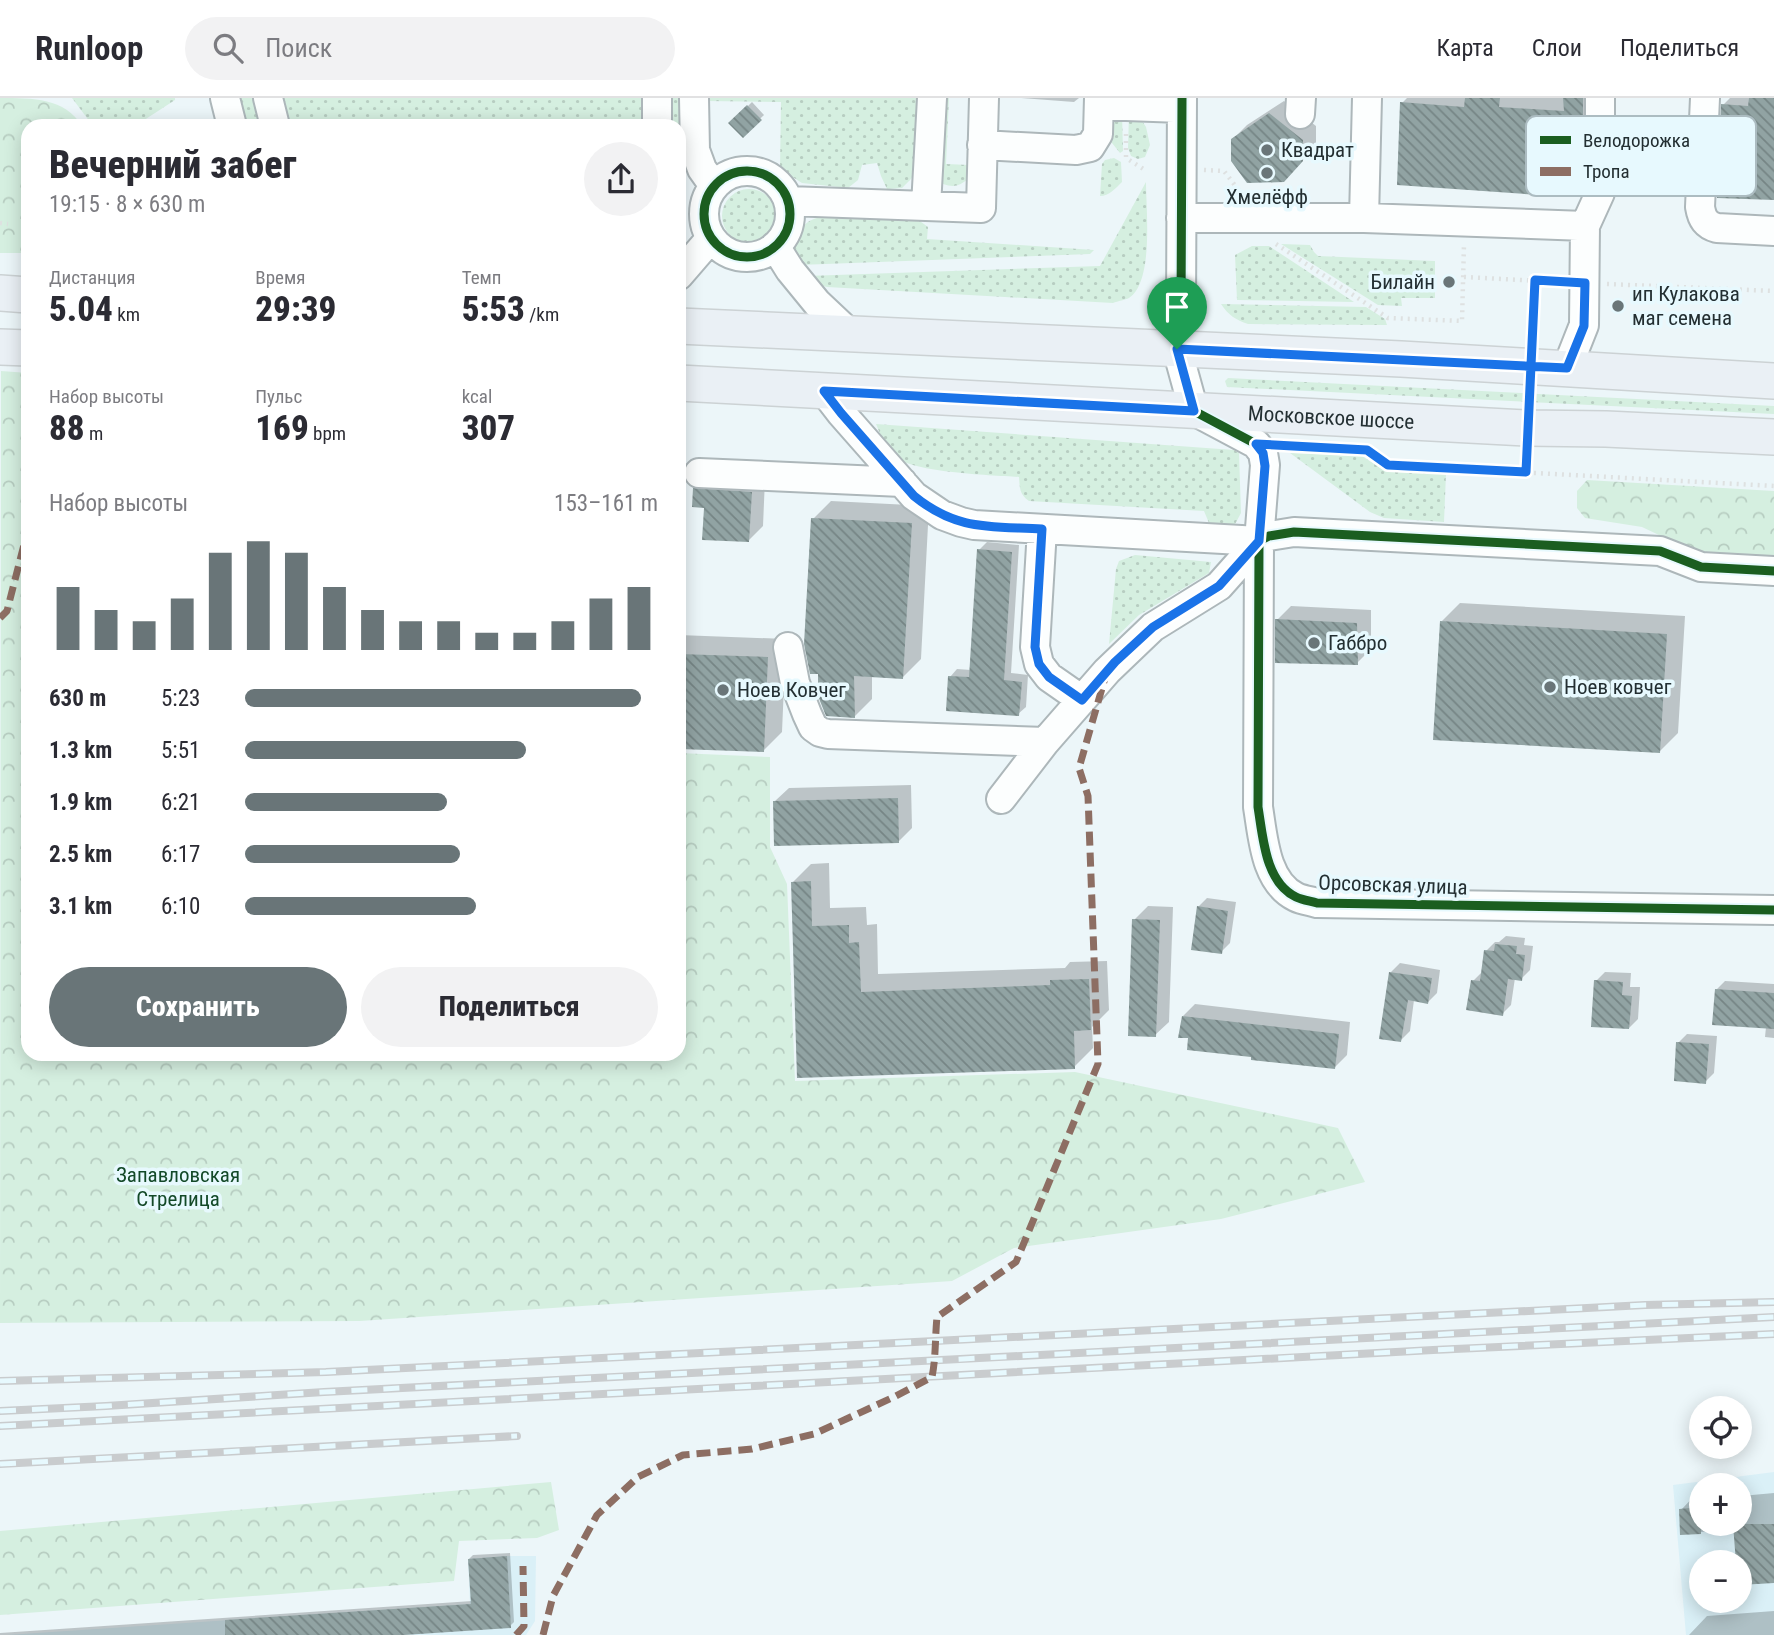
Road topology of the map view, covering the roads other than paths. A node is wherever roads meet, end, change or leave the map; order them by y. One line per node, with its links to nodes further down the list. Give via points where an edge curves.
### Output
1 (225, 98): 14 (street)
2 (268, 98): 15 (street)
3 (657, 98): 16 (street)
4 (694, 98): 18 (street, via 695,150)
5 (932, 98): 22 (street)
6 (984, 98): 17 (street)
7 (1367, 98): 24 (street)
8 (1600, 98): 12 (street)
9 (1705, 98): 13 (street)
10 (1108, 103): 11 (street); 17 (street, via 1090,147)
11 (1182, 103): 23 (street)
12 (1600, 116)
13 (1704, 116)
14 (231, 119)
15 (273, 119)
16 (657, 119)
17 (982, 145): 22 (street, via 981,208)
18 (714, 186): 21 (street, via 736,172 762,173 783,189); 27 (street, via 704,212)
19 (1599, 196): 25 (street)
20 (1701, 196): 26 (street, via 1700,207 1710,226)
21 (788, 201): 22 (street); 28 (street, via 788,226)
22 (926, 206)
23 (1181, 218): 24 (street); 36 (street)
24 (1364, 218): 25 (street)
25 (1585, 226): 37 (street, via 1584,326)
26 (1774, 231)
27 (711, 238): 28 (street, via 741,257 765,253); 29 (street)
28 (775, 246): 33 (street, via 817,303)
29 (686, 267)
30 (0, 293): 31 (main road)
31 (21, 294)
32 (686, 326): 33 (main road)
33 (851, 334): 36 (main road)
34 (0, 347): 35 (main road)
35 (21, 348)
36 (1177, 349): 37 (main road); 41 (street)
37 (1567, 368): 38 (main road)
38 (1774, 381)
39 (686, 383): 40 (main road, Московское шоссе)
40 (824, 391): 41 (main road, Московское шоссе); 44 (street)
41 (1194, 411): 42 (main road, Московское шоссе); 46 (street, Орсовская улица, via 1256,444 1263,453)
42 (1774, 437)
43 (699, 473): 44 (street)
44 (902, 482): 45 (street, via 925,505 961,522)
45 (1042, 529): 46 (street); 49 (street, via 1035,647 1039,664 1049,677)
46 (1259, 541): 47 (street, via 1293,532 1660,551 1701,567); 49 (street, via 1227,580 1153,627); 52 (street, Орсовская улица, via 1258,807 1273,873 1296,898 1317,903)
47 (1774, 571)
48 (788, 647): 50 (street, via 797,691 809,720 820,732)
49 (1082, 700): 50 (street)
50 (1045, 742): 51 (street)
51 (1001, 799)
52 (1774, 910)

